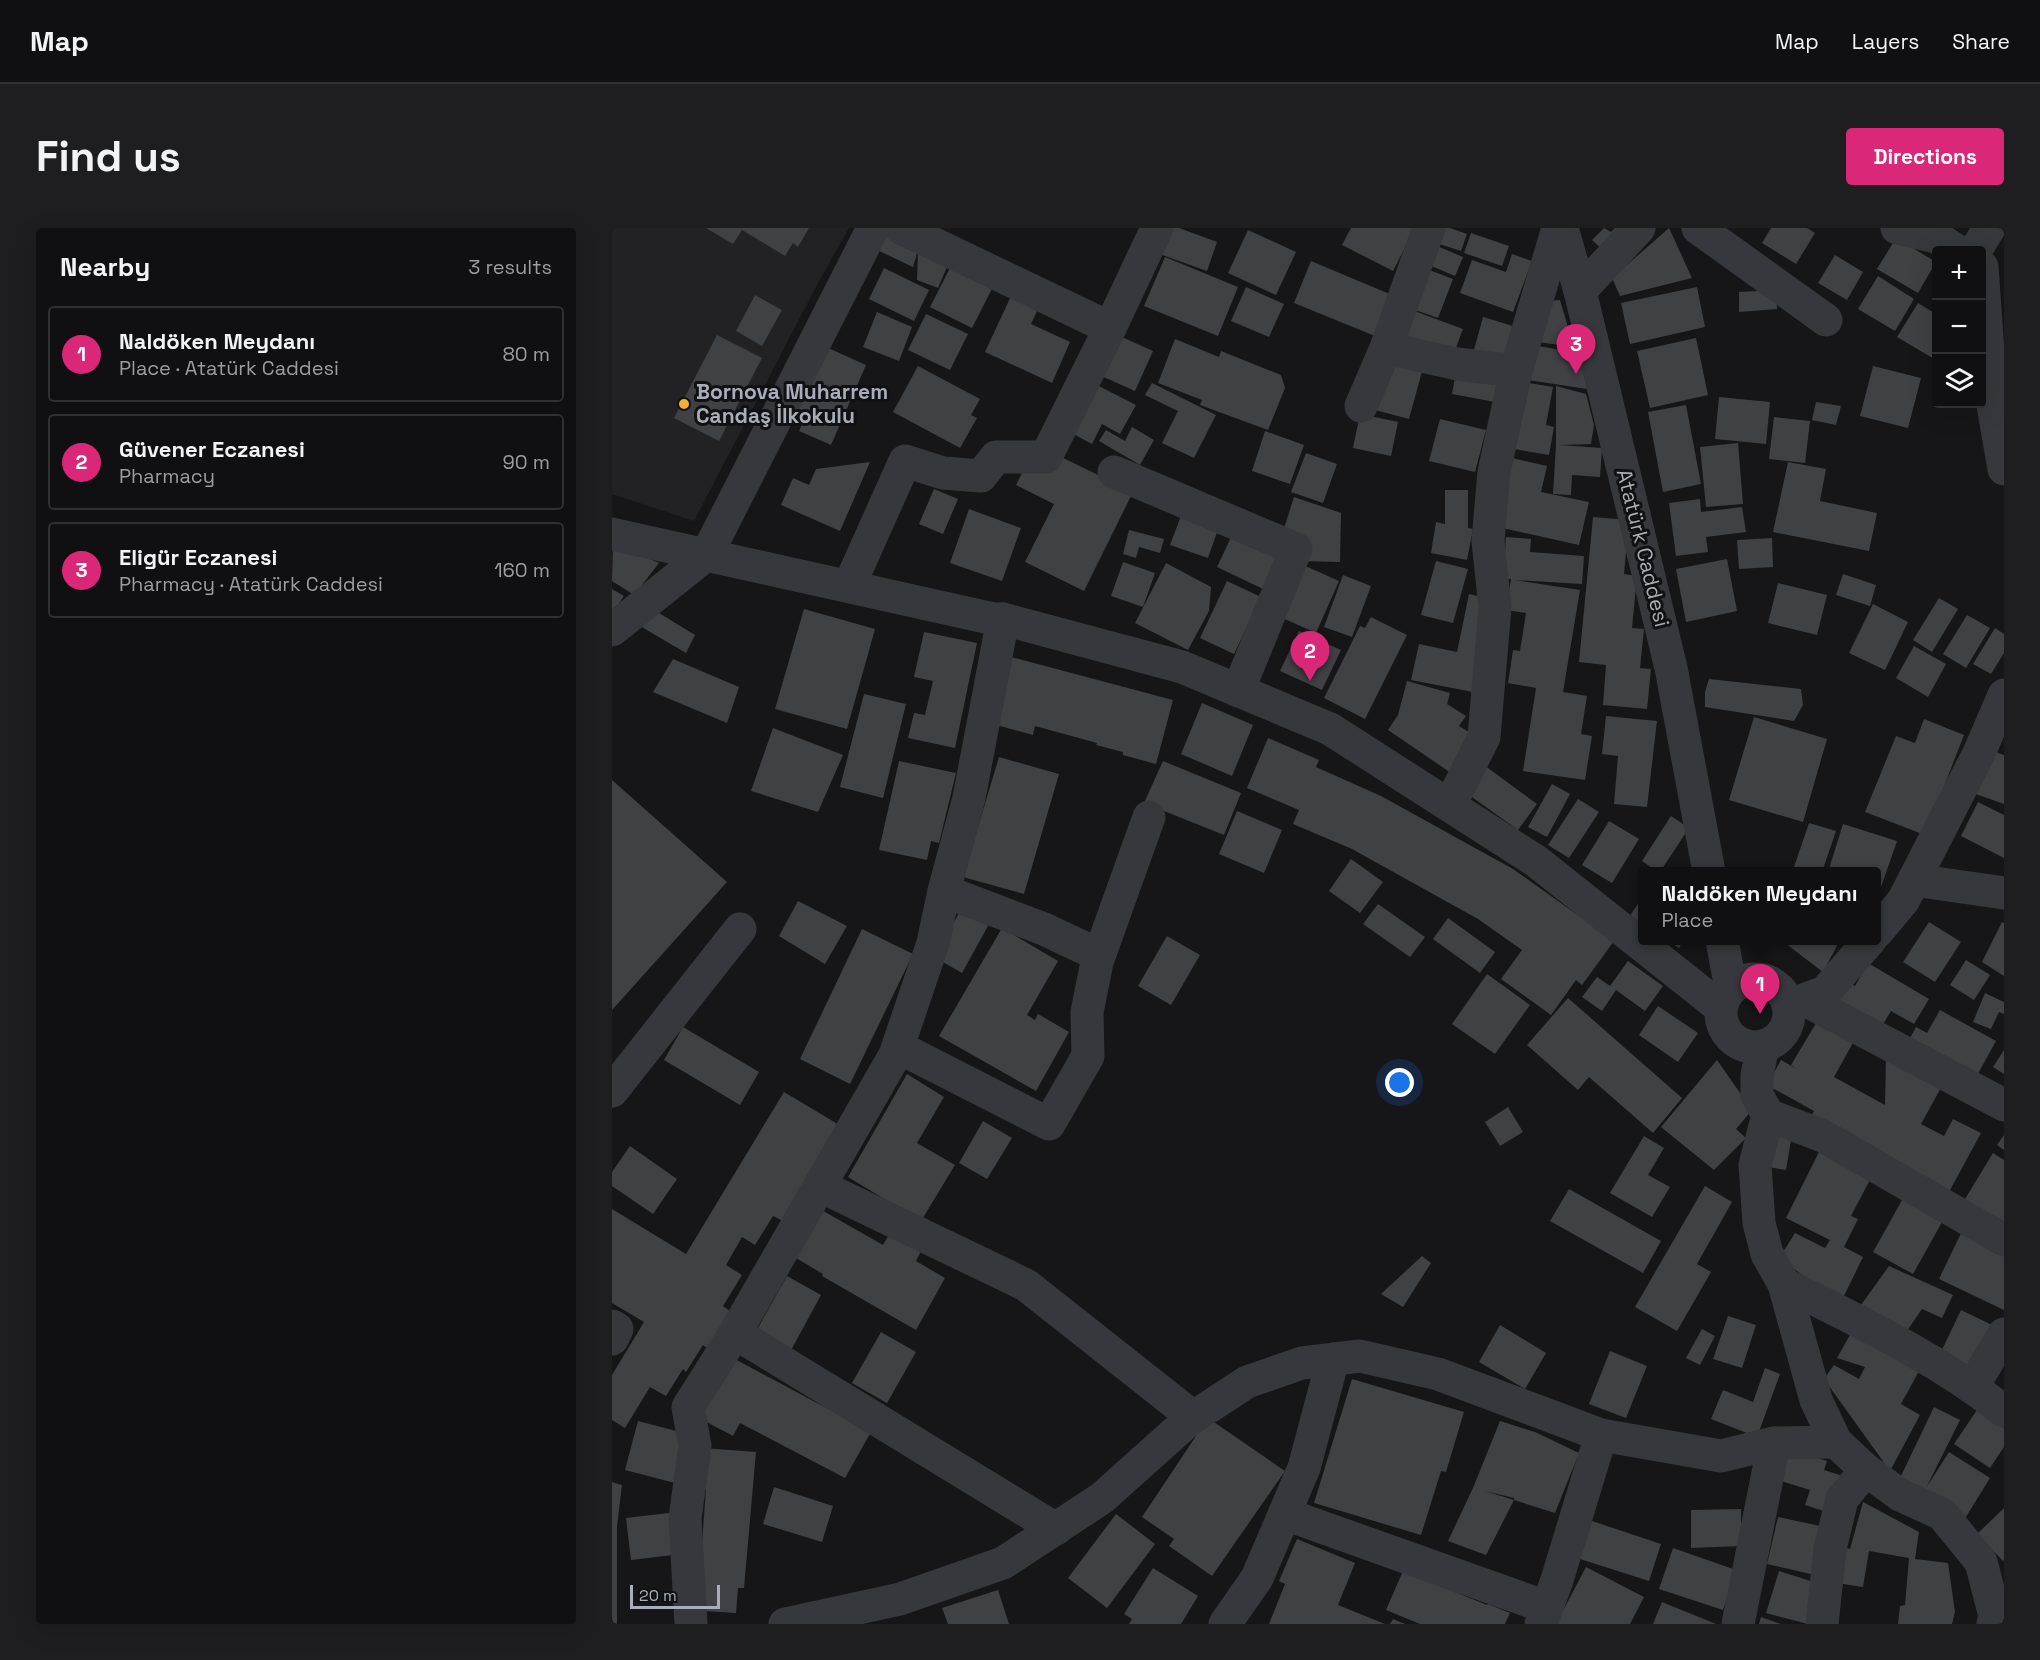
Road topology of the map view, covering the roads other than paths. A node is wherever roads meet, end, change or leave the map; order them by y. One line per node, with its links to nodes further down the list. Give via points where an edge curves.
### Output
1 (873, 228): 22 (street)
2 (901, 228): 15 (street)
3 (1157, 228): 15 (street)
4 (1429, 228): 16 (street)
5 (1560, 228): 12 (street, Atatürk Caddesi); 17 (street)
6 (1639, 228): 12 (street)
7 (1698, 228): 14 (street)
8 (1897, 228): 10 (street, via 1936,237)
9 (1989, 228): 11 (street)
10 (1950, 246)
11 (1978, 246)
12 (1580, 291): 30 (street, Atatürk Caddesi, via 1671,668)
13 (1984, 300): 19 (street, via 1991,394)
14 (1826, 320)
15 (1110, 328): 23 (street, via 1046,457 996,457 981,476 943,473 905,461)
16 (1386, 348): 17 (street, via 1457,364); 18 (street)
17 (1516, 371): 28 (street, via 1494,472 1488,541 1495,606 1484,737)
18 (1361, 406)
19 (2004, 470)
20 (1114, 472): 26 (street, via 1296,549)
21 (612, 534): 22 (street)
22 (707, 554): 23 (street); 25 (street)
23 (849, 586): 24 (street)
24 (1003, 619): 26 (street, via 1182,667); 32 (street, via 969,798)
25 (612, 630)
26 (1238, 691): 28 (street, via 1330,729)
27 (2004, 695): 31 (street)
28 (1450, 805): 36 (street)
29 (1149, 817): 40 (street)
30 (1708, 867)
31 (1914, 880): 33 (street); 34 (street, via 1903,901)
32 (944, 891): 40 (street); 44 (street, via 933,942)
33 (2004, 893)
34 (1881, 927)
35 (740, 929): 45 (street)
36 (1638, 935)
37 (1652, 945): 41 (street)
38 (1722, 945): 41 (street)
39 (1866, 945): 42 (street, via 1825,992)
40 (1100, 955): 44 (street, via 1086,1012 1088,1056 1049,1124)
41 (1726, 999): 42 (street, via 1739,983 1760,979 1778,987); 43 (street, via 1722,1019 1725,1030 1741,1044)
42 (1797, 1003): 43 (street, via 1781,1036); 46 (street)
43 (1763, 1046): 47 (street, via 1757,1095)
44 (898, 1047): 48 (street)
45 (612, 1091)
46 (2004, 1105)
47 (1768, 1115): 49 (street, via 1823,1136); 50 (street, via 1755,1165 1759,1223 1767,1254)
48 (820, 1186): 52 (street); 58 (street, via 1026,1285)
49 (2004, 1240)
50 (1784, 1284): 56 (street, via 1901,1342); 60 (street, via 1816,1400)
51 (612, 1326): 54 (street, via 617,1329)
52 (735, 1333): 64 (street); 68 (street, via 688,1407 695,1446 685,1518)
53 (2004, 1334): 56 (street)
54 (612, 1340)
55 (1333, 1359): 58 (street, via 1302,1363 1248,1382); 59 (street, via 1360,1356 1438,1374); 63 (street, via 1304,1468)
56 (1973, 1386): 57 (street)
57 (2004, 1411)
58 (1193, 1417): 64 (street, via 1102,1498)
59 (1600, 1435): 61 (street, via 1720,1456); 66 (street)
60 (1836, 1442): 61 (street); 62 (street)
61 (1774, 1443): 71 (street)
62 (1866, 1470): 67 (street, via 1900,1496 1942,1514 1981,1562); 72 (street, via 1842,1499 1830,1548)
63 (1285, 1514): 66 (street); 70 (street, via 1257,1578)
64 (1056, 1529): 65 (street, via 1003,1563 900,1599)
65 (875, 1614): 69 (street)
66 (1544, 1615)
67 (1997, 1618)
68 (691, 1624)
69 (785, 1624)
70 (1225, 1624)
71 (1738, 1624)
72 (1822, 1624)

